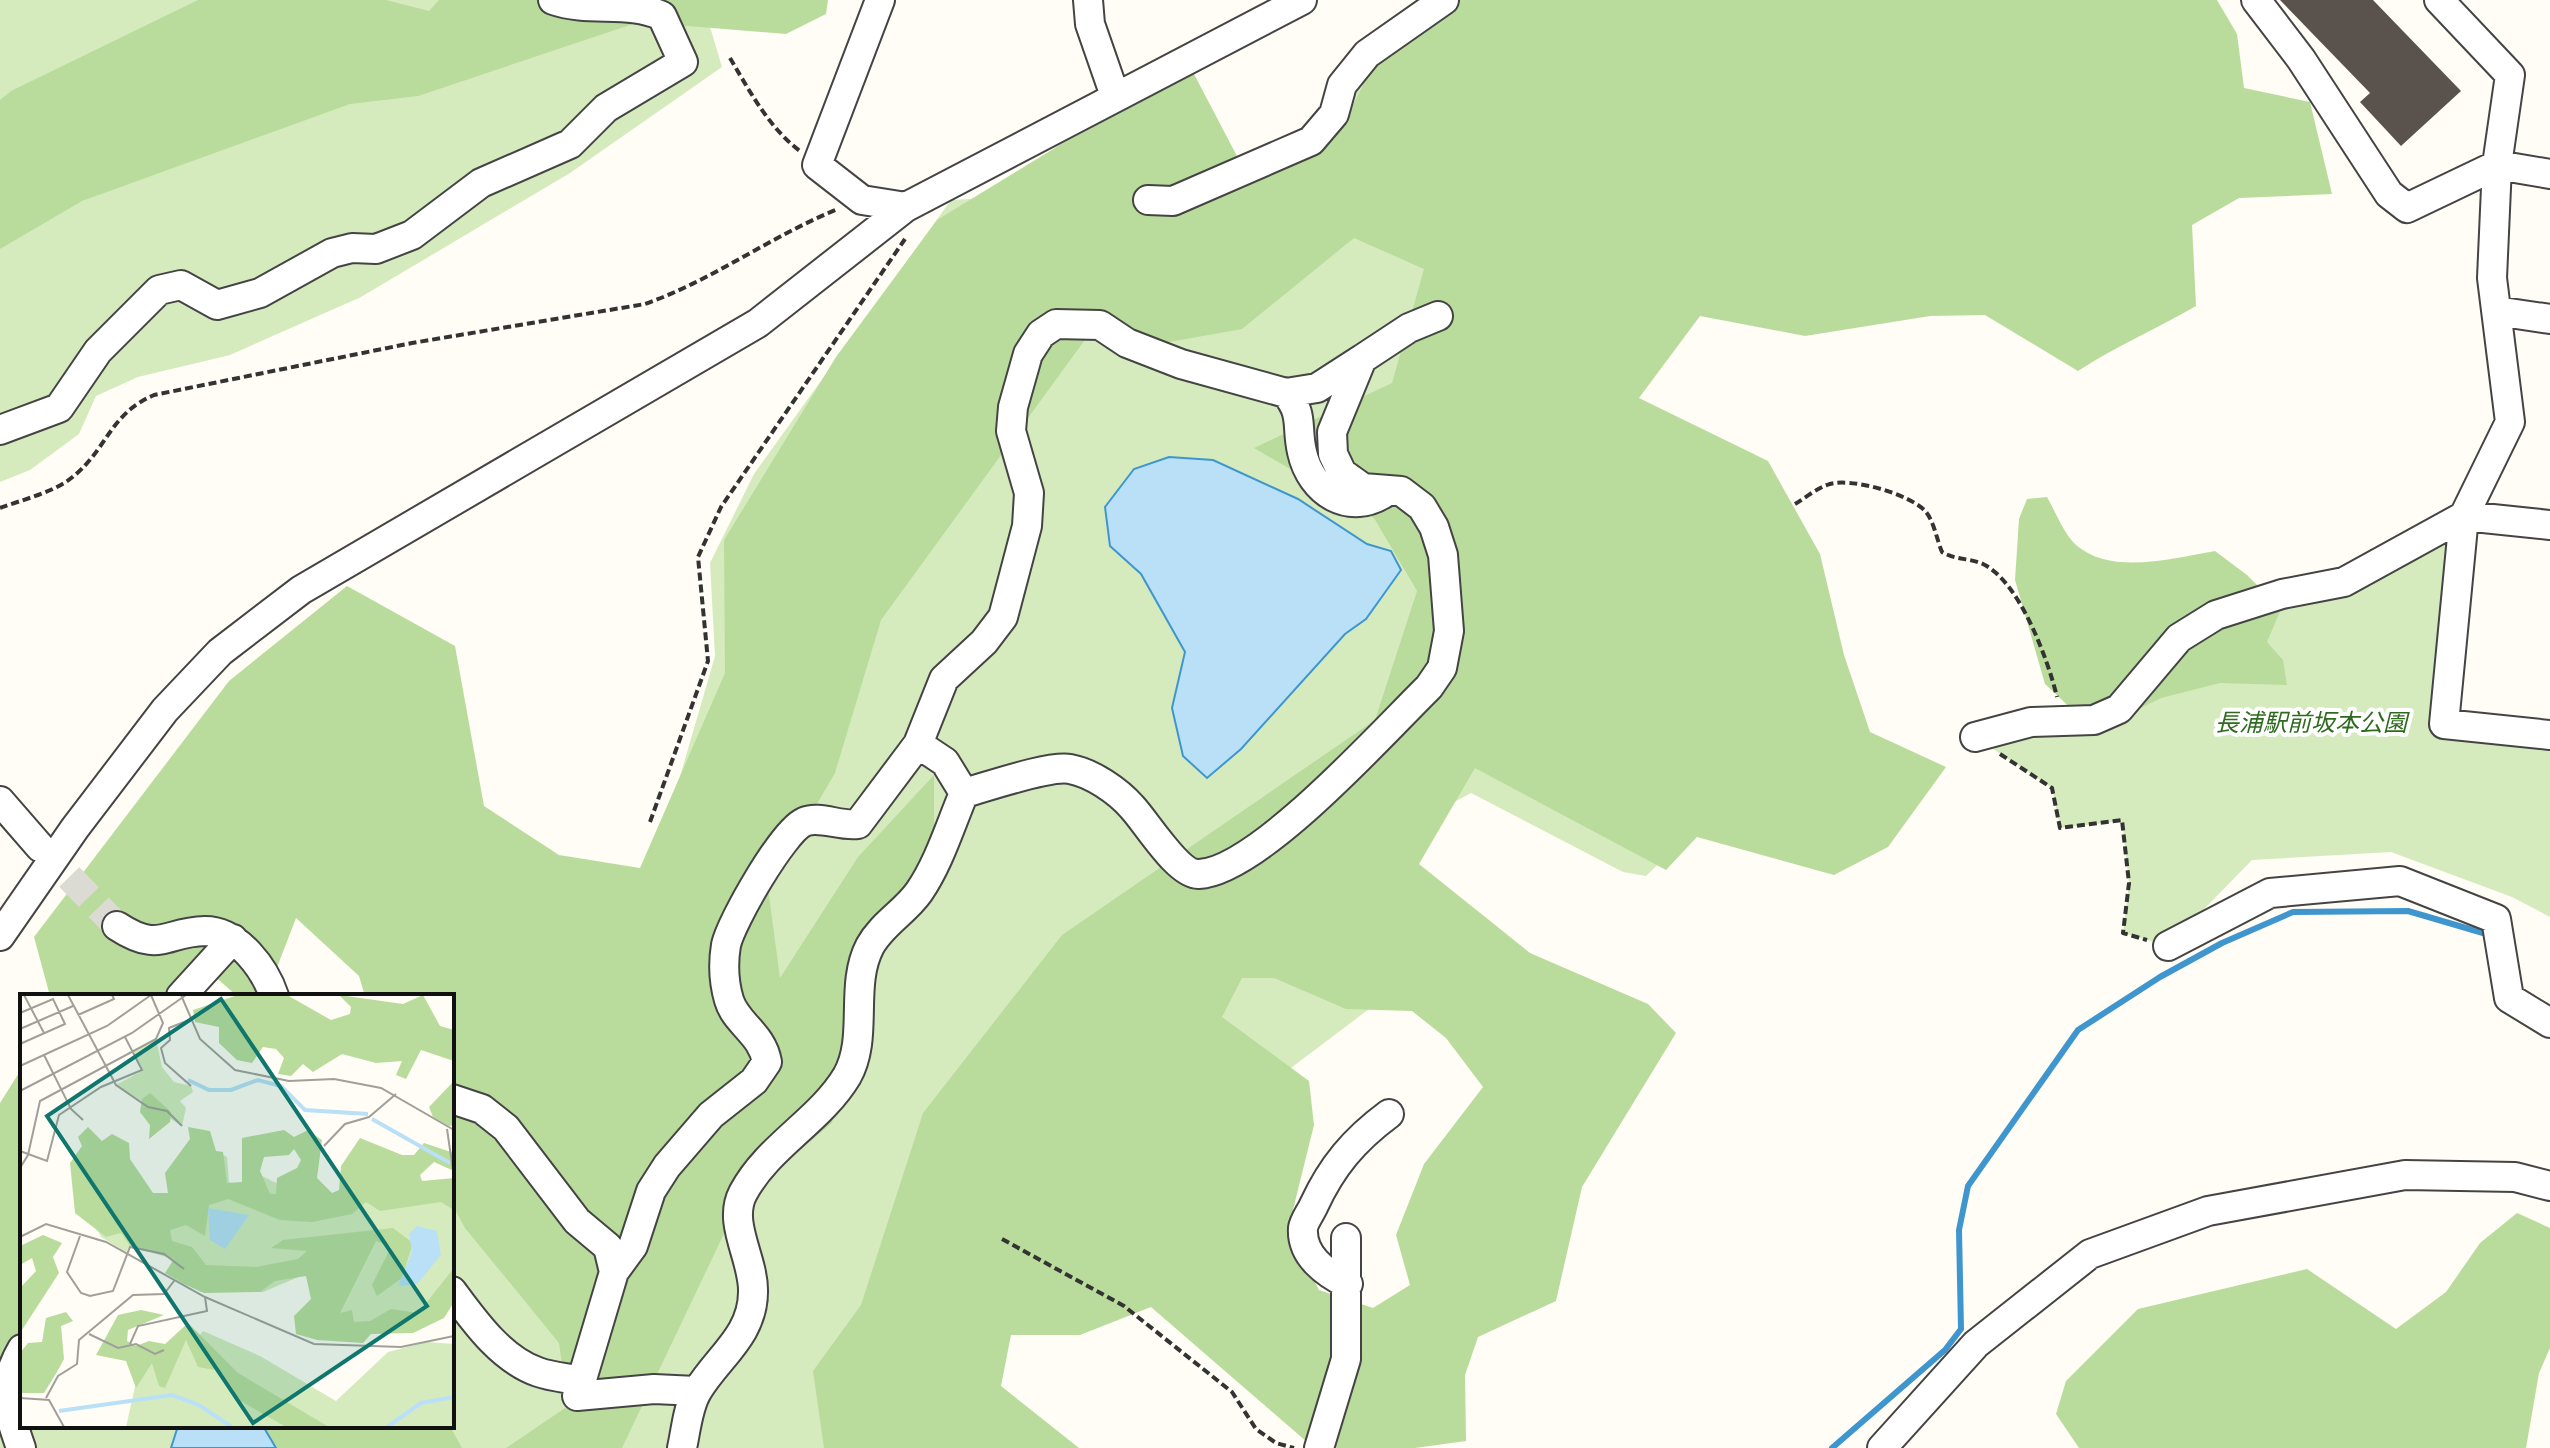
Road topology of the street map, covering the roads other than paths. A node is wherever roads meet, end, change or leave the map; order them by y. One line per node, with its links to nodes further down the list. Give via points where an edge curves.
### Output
1 (553, 0): 18 (street, via 578,8 643,7 662,16 683,62 606,108 570,144 481,183 412,235 376,249 332,253 260,293 217,305 181,285 159,290 98,351 59,408)
2 (880, 0): 12 (street, via 817,165 862,200)
3 (1088, 0): 8 (street, via 1090,24)
4 (1302, 0): 8 (street)
5 (1444, 0): 11 (street, via 1367,54 1342,85 1334,114 1311,141 1173,201)
6 (2256, 0): 9 (street, via 2389,194 2407,208)
7 (2439, 0): 9 (street, via 2510,75)
8 (1115, 96): 12 (street)
9 (2497, 165): 10 (street); 13 (street, via 2492,278)
10 (2550, 174)
11 (1148, 200)
12 (906, 207): 29 (street, via 758,323 301,590 220,652 165,710)
13 (2496, 311): 15 (street); 20 (street, via 2510,422)
14 (1438, 316): 16 (street)
15 (2550, 319)
16 (1362, 359): 17 (street, via 1317,388); 19 (street, via 1332,432 1333,454 1342,473 1363,488)
17 (1286, 393): 19 (street, via 1298,408 1302,453 1312,477 1353,505 1371,503); 24 (street, via 1181,364 1127,343 1100,325 1056,324 1041,334 1028,354 1013,407 1011,431 1029,493 1027,526 1003,617 944,679)
18 (0, 430)
19 (1387, 491): 25 (street, via 1401,491 1422,507 1443,555 1449,631 1442,668 1429,687 1260,846 1219,868 1197,874 1182,868 1130,804 1092,776 1068,768)
20 (2464, 516): 21 (street); 22 (street, via 2444,724); 23 (street, via 2344,582 2216,615 2179,638 2119,709 2094,720 2031,722)
21 (2550, 525)
22 (2550, 735)
23 (1975, 737)
24 (918, 744): 25 (street, via 945,762); 39 (street, via 858,824 801,822 767,863 727,942 724,966 730,1003 764,1045 767,1062 667,1166 651,1191 633,1246)
25 (964, 793): 44 (street, via 917,894 870,946 848,1073 828,1101 779,1145 743,1192 736,1211 754,1294 742,1336)
26 (0, 801): 27 (street)
27 (40, 847)
28 (117, 926): 30 (street, via 139,940 207,931)
29 (0, 936)
30 (233, 939): 32 (street); 33 (street, via 267,975)
31 (2168, 946): 34 (street, via 2270,893 2400,881 2496,919 2509,998)
32 (183, 994)
33 (273, 994)
34 (2550, 1023)
35 (454, 1100): 39 (street, via 482,1109 506,1128 577,1221 608,1247)
36 (1389, 1114): 40 (street, via 1358,1137 1328,1175 1303,1228 1308,1249 1323,1271)
37 (2550, 1186): 48 (street, via 2515,1177 2405,1175 2208,1211 2090,1254 1976,1344)
38 (1346, 1238): 40 (street)
39 (614, 1272): 43 (street)
40 (1348, 1284): 47 (street, via 1346,1359)
41 (454, 1294): 43 (street, via 481,1330 512,1356 538,1372)
42 (20, 1352): 45 (street, via 9,1368 4,1398)
43 (582, 1381): 44 (street, via 577,1396)
44 (696, 1391): 46 (street)
45 (21, 1448)
46 (682, 1448)
47 (1319, 1448)
48 (1882, 1448)

